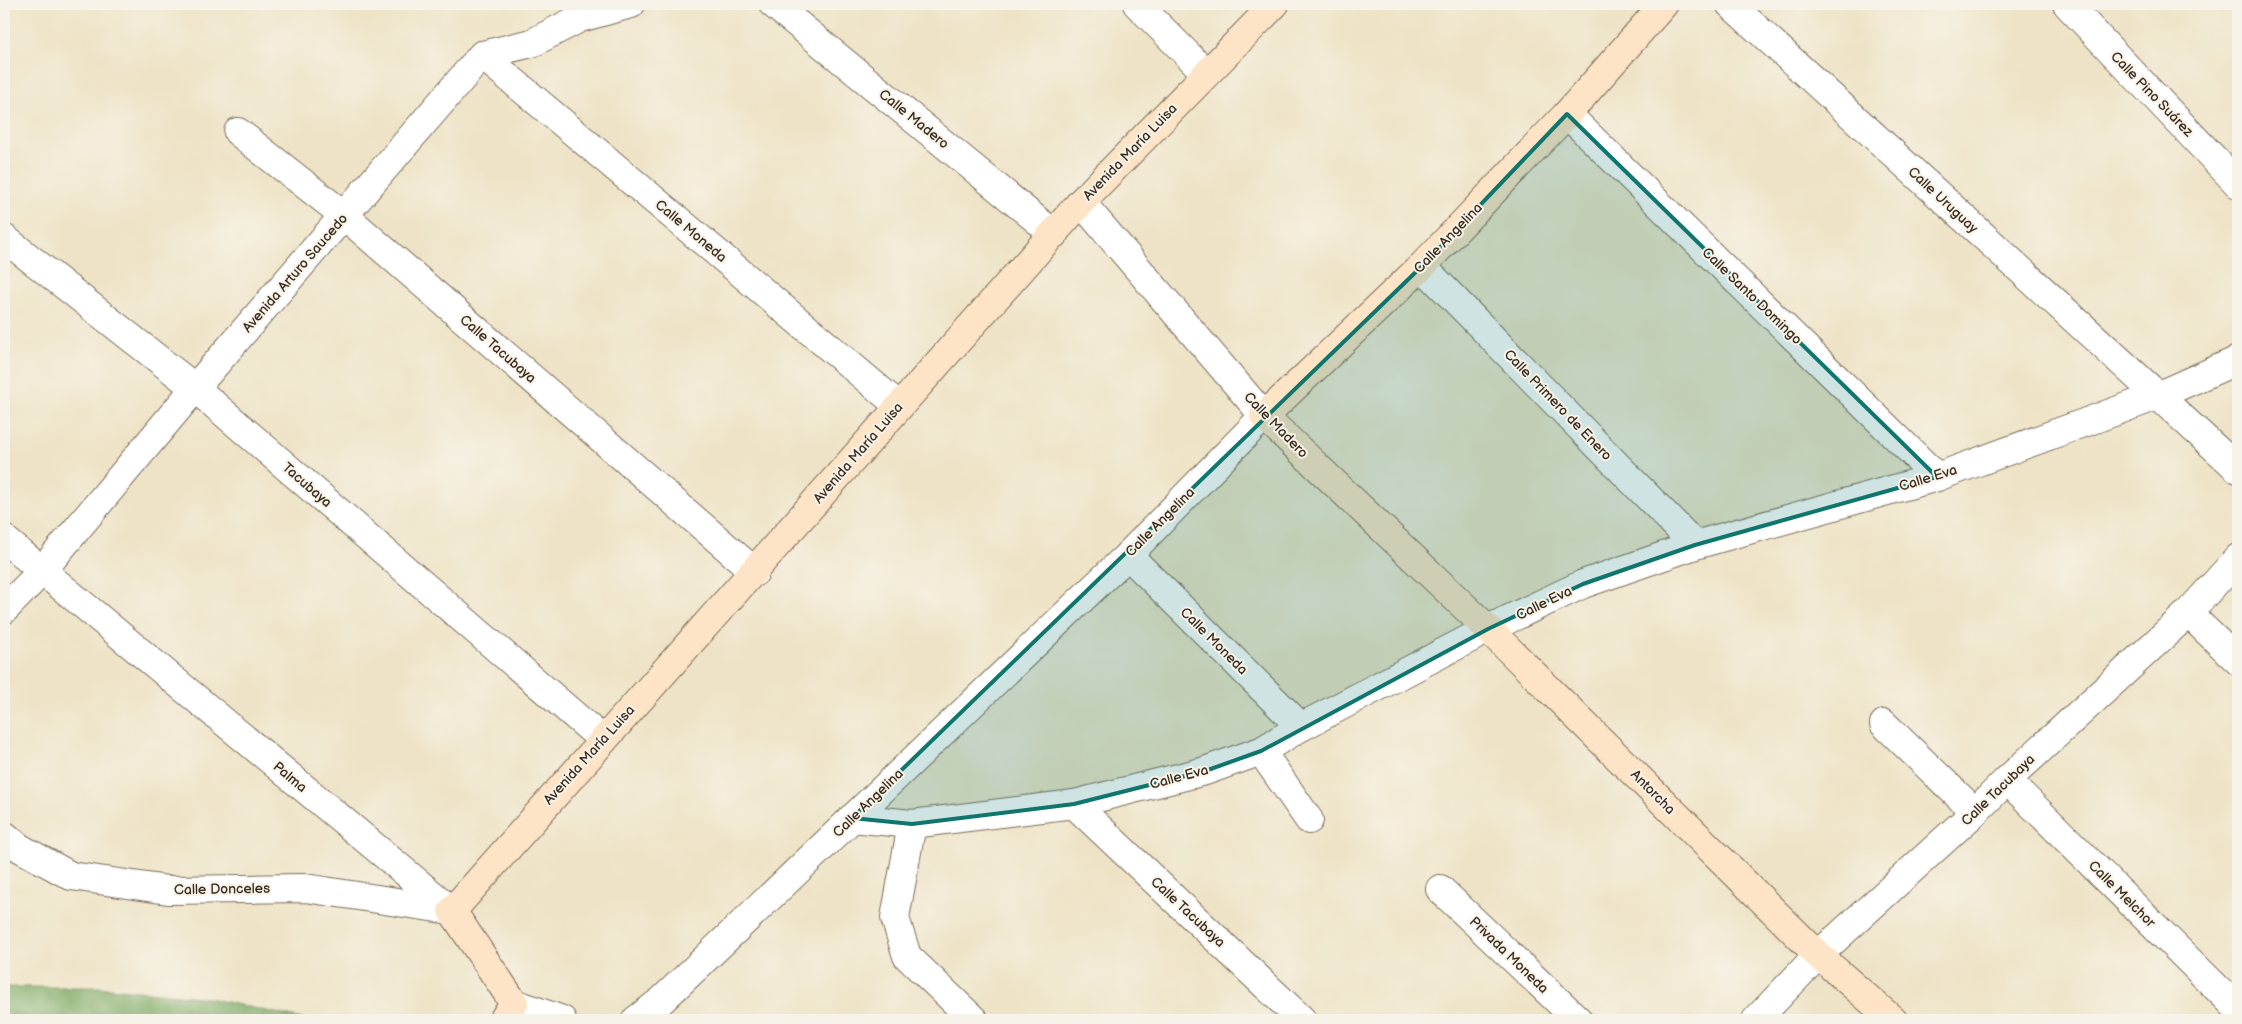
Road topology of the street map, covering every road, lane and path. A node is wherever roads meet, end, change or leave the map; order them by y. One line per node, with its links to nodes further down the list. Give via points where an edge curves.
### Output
1 (631, 4): 8 (street)
2 (773, 4): 16 (street, Calle Madero)
3 (1137, 4): 10 (street)
4 (1275, 4): 10 (main road, Avenida María Luisa)
5 (1664, 4): 11 (main road, Calle Angelina)
6 (1730, 4): 21 (street, Calle Uruguay)
7 (2066, 4): 13 (street, Calle Pino Suárez)
8 (585, 11): 9 (street, via 532,42)
9 (482, 55): 15 (street, Avenida Arturo Saucedo); 22 (street, Calle Moneda)
10 (1206, 73): 14 (main road, Avenida María Luisa)
11 (1567, 114): 18 (main road, Calle Angelina); 25 (street, Calle Santo Domingo)
12 (238, 132): 15 (street, Calle Tacubaya)
13 (2238, 184)
14 (1081, 202): 16 (main road, Avenida María Luisa); 23 (street, Calle Madero)
15 (345, 216): 20 (street, Avenida Arturo Saucedo); 31 (street, Calle Tacubaya)
16 (1054, 234): 22 (main road, Avenida María Luisa)
17 (4, 238): 20 (street, Tacubaya)
18 (1422, 266): 23 (main road, Calle Angelina); 27 (street, Calle Primero de Enero)
19 (2238, 360): 21 (street, Calle Eva)
20 (195, 388): 30 (street, Avenida Arturo Saucedo); 38 (street, Tacubaya)
21 (2157, 396): 24 (street, Calle Uruguay); 25 (street, Calle Eva)
22 (899, 406): 31 (main road, Avenida María Luisa)
23 (1264, 416): 28 (street, Calle Angelina); 34 (main road, Calle Madero)
24 (2238, 469)
25 (1937, 477): 27 (street, Calle Eva)
26 (4, 539): 30 (street, Palma)
27 (1695, 545): 34 (street, Calle Eva, via 1583,584)
28 (1128, 555): 37 (street, Calle Moneda); 43 (street, Calle Angelina)
29 (2238, 558): 33 (street, Calle Tacubaya)
30 (41, 572): 32 (street, Avenida Arturo Saucedo); 48 (street, Palma)
31 (754, 572): 38 (main road, Avenida María Luisa)
32 (4, 610)
33 (2188, 613): 35 (street); 40 (street, Calle Tacubaya)
34 (1488, 630): 37 (street, Calle Eva); 49 (main road, Antorcha)
35 (2238, 661)
36 (1884, 724): 42 (street)
37 (1301, 728): 39 (street, Calle Eva)
38 (603, 740): 48 (main road, Avenida María Luisa)
39 (1261, 751): 41 (street, Calle Eva, via 1205,771); 44 (street)
40 (2007, 780): 42 (street, Calle Tacubaya); 50 (street, Calle Melchor)
41 (1074, 804): 45 (street, Calle Eva); 55 (street, Calle Tacubaya)
42 (1975, 812): 49 (street, Calle Tacubaya)
43 (852, 818): 45 (street, Calle Eva); 53 (street, Calle Angelina, via 661,1001)
44 (1309, 820)
45 (912, 824): 54 (street, via 895,918 907,956)
46 (4, 835): 48 (street, Calle Donceles, via 20,848 71,876 168,890 305,888)
47 (1440, 889): 56 (street, Privada Moneda)
48 (452, 911): 51 (main road, Palma)
49 (1818, 955): 57 (street, Calle Tacubaya); 58 (main road, Antorcha)
50 (2238, 1009)
51 (508, 1011): 52 (street, Palma)
52 (562, 1020)
53 (636, 1020)
54 (974, 1020)
55 (1302, 1020)
56 (1578, 1020)
57 (1756, 1020)
58 (1893, 1020)

